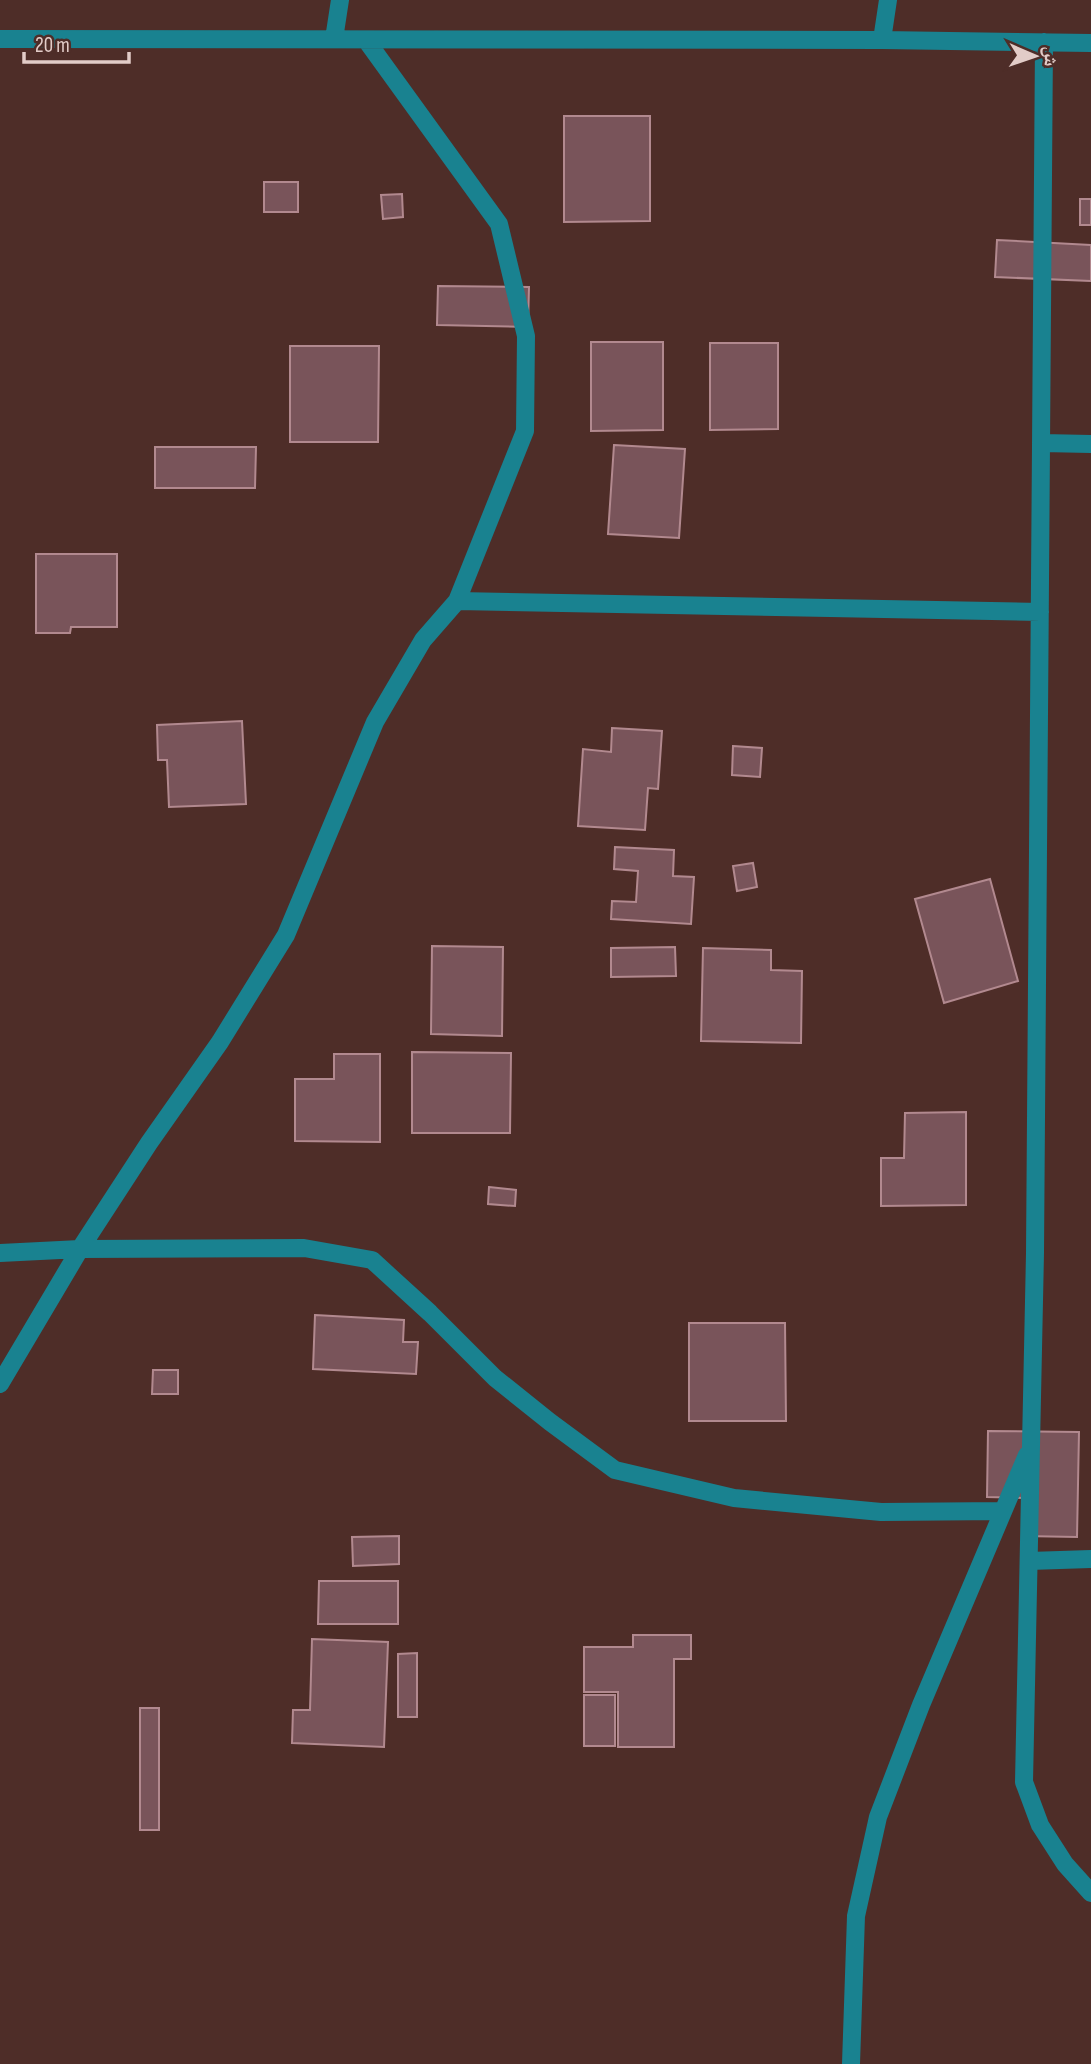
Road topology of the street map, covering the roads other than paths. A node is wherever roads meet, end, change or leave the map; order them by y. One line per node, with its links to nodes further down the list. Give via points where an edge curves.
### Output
1 (340, 0): 4 (street)
2 (888, 0): 6 (street)
3 (0, 39): 4 (street)
4 (334, 39): 5 (street)
5 (366, 40): 6 (street); 11 (street, via 499,224 526,336 525,431)
6 (882, 40): 7 (street)
7 (1044, 42): 8 (street); 9 (street)
8 (1091, 43)
9 (1042, 443): 10 (street); 12 (street)
10 (1091, 444)
11 (457, 601): 12 (street); 13 (street, via 423,640 375,722 286,935 220,1042)
12 (1040, 612): 16 (street)
13 (80, 1249): 14 (street); 15 (street); 17 (street, via 303,1248 372,1260 495,1378 615,1470 734,1497 881,1512)
14 (0, 1253)
15 (0, 1384)
16 (1031, 1445): 17 (street); 19 (street)
17 (1003, 1511): 21 (street, via 878,1816 856,1916)
18 (1091, 1559): 19 (street)
19 (1029, 1561): 20 (street, via 1024,1782 1040,1825)
20 (1091, 1893)
21 (851, 2064)

